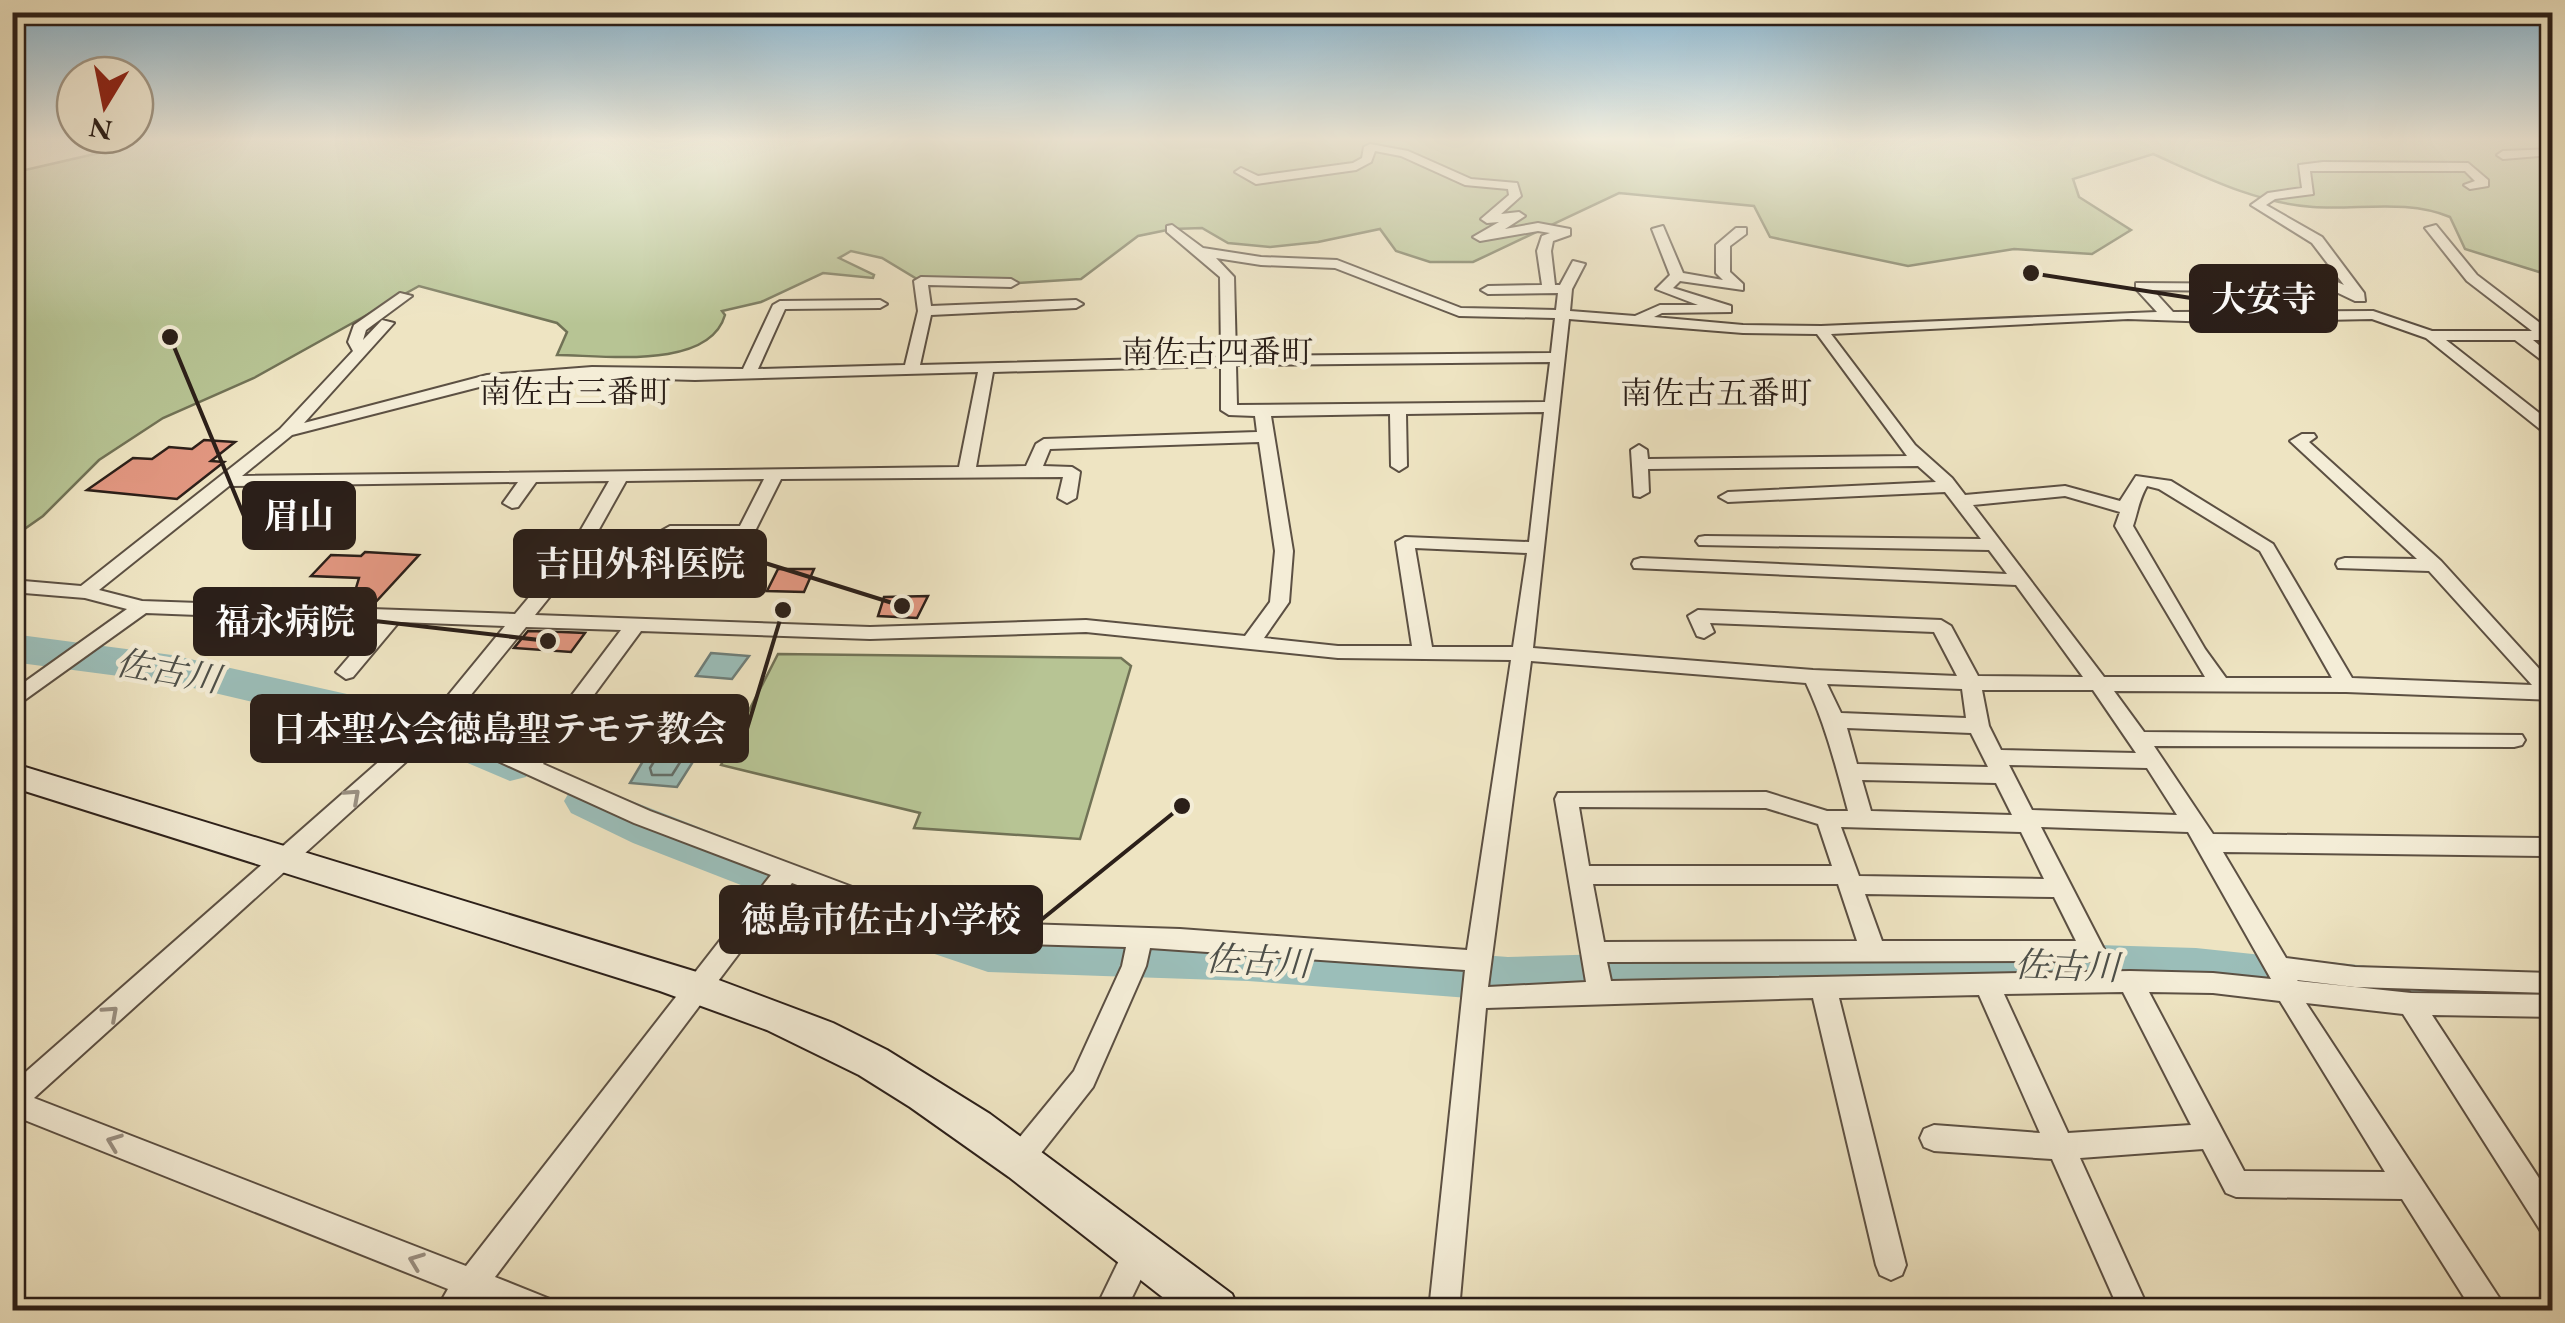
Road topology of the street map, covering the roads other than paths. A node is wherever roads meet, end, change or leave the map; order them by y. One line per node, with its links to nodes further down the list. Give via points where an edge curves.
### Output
1 (1509, 201): 11 (street, via 1487,218 1519,216 1480,236 1538,227 1565,232 1547,239 1544,252)
2 (2265, 201): 13 (street, via 2257,206 2318,240)
3 (2432, 228): 26 (street, via 2472,278)
4 (1172, 229): 7 (street)
5 (1658, 229): 9 (street)
6 (1740, 231): 9 (street, via 1723,246 1723,273 1738,287)
7 (1194, 250): 17 (street, via 1337,264 1459,312); 29 (street, via 1227,277)
8 (1578, 264): 11 (street)
9 (1677, 276): 21 (street, via 1663,289 1726,309 1660,308)
10 (1011, 283): 16 (street, via 921,281)
11 (1557, 289): 17 (street, via 1487,287); 18 (street)
12 (405, 296): 27 (street, via 359,328)
13 (2360, 298): 19 (street); 20 (street, via 2313,276 2291,276 2306,288 2141,286)
14 (880, 304): 33 (street, via 780,306)
15 (1076, 304): 16 (street)
16 (925, 312): 32 (street)
17 (1493, 312): 18 (street)
18 (1560, 314): 21 (street); 28 (street)
19 (2373, 315): 20 (street); 24 (street)
20 (2170, 316): 23 (street)
21 (1637, 320): 23 (street)
22 (387, 323): 27 (street)
23 (1821, 330): 41 (street)
24 (2431, 335): 25 (street); 37 (street)
25 (2519, 336): 26 (street); 30 (street)
26 (2550, 336)
27 (360, 350): 38 (street)
28 (1557, 358): 29 (street); 34 (street)
29 (1229, 361): 31 (street); 36 (street, via 1229,410)
30 (2552, 363)
31 (986, 370): 32 (street); 44 (street)
32 (911, 371): 33 (street)
33 (748, 374): 38 (street, via 592,372 487,380)
34 (1553, 407): 35 (street); 58 (street)
35 (1398, 408): 36 (street); 42 (street)
36 (1262, 411): 39 (street)
37 (2552, 431)
38 (286, 432): 48 (street)
39 (1264, 437): 43 (street, via 1044,444); 70 (street, via 1284,550 1279,602)
40 (2308, 437): 61 (street, via 2298,441)
41 (1922, 460): 49 (street, via 1639,457); 50 (street)
42 (1400, 466)
43 (1032, 472): 44 (street); 52 (street, via 1072,472)
44 (966, 473): 45 (street)
45 (774, 476): 47 (street); 55 (street, via 746,531)
46 (530, 478): 47 (street); 48 (street); 53 (street)
47 (619, 478): 67 (street, via 580,549)
48 (228, 482): 64 (street)
49 (1640, 492)
50 (1956, 494): 51 (street); 54 (street, via 2065,491); 57 (street)
51 (1728, 497)
52 (1067, 498)
53 (512, 504)
54 (2130, 509): 77 (street, via 2124,526); 78 (street, via 2142,480 2165,485 2267,548)
55 (680, 535)
56 (1705, 541): 57 (street)
57 (1995, 545): 62 (street)
58 (1537, 548): 71 (street, via 1405,542); 72 (street)
59 (1641, 564): 62 (street)
60 (2344, 564): 61 (street)
61 (2434, 564): 79 (street)
62 (2022, 580): 76 (street)
63 (12, 586): 64 (street)
64 (85, 592): 65 (street)
65 (142, 607): 66 (street); 80 (street)
66 (393, 617): 67 (street); 73 (street)
67 (523, 620): 68 (street); 83 (street)
68 (636, 624): 70 (street, via 870,633 1086,626); 87 (street)
69 (1704, 632): 75 (street, via 1698,616 1940,626)
70 (1250, 644): 71 (street)
71 (1423, 652): 72 (street)
72 (1523, 654): 74 (street); 104 (street)
73 (346, 672)
74 (1813, 677): 75 (street); 81 (street)
75 (1971, 684): 76 (street); 82 (street)
76 (2099, 684): 77 (street); 84 (street)
77 (2220, 684): 78 (street)
78 (2346, 684): 79 (street)
79 (2550, 695)
80 (12, 702)
81 (1834, 720): 82 (street); 89 (street)
82 (1978, 726): 88 (street)
83 (432, 727): 87 (street); 96 (street, one-way to 83)
84 (2139, 739): 85 (street); 86 (street)
85 (2514, 740)
86 (2154, 762): 88 (street); 94 (street)
87 (530, 766): 98 (street)
88 (1996, 766): 89 (street); 93 (street)
89 (1846, 772): 92 (street)
90 (12, 775): 96 (street)
91 (1828, 819): 92 (street); 97 (street, via 1766,800 1566,799); 99 (street)
92 (1862, 819): 93 (street)
93 (2023, 821): 94 (street); 100 (street)
94 (2201, 834): 95 (street); 105 (street)
95 (2552, 846)
96 (280, 862): 109 (street); 113 (street, one-way to 96)
97 (1580, 875): 99 (street); 103 (street)
98 (781, 880): 101 (street, via 992,933); 109 (street)
99 (1848, 880): 100 (street); 102 (street)
100 (2060, 888): 102 (street, via 2093,951)
101 (1137, 951): 104 (street); 117 (street, via 1084,1079)
102 (1873, 951): 103 (street)
103 (1597, 974): 104 (street); 110 (street)
104 (1477, 979): 127 (street)
105 (2285, 979): 106 (street); 108 (street); 111 (street); 118 (street, via 2295,1008)
106 (2130, 981): 107 (street); 114 (street)
107 (1987, 984): 110 (street); 116 (street)
108 (2552, 984)
109 (697, 988): 117 (street, via 834,1042 898,1076); 122 (street)
110 (1824, 990): 121 (street)
111 (2410, 1004): 112 (street); 119 (street)
112 (2552, 1006)
113 (12, 1102): 122 (street, one-way to 113)
114 (2211, 1136): 116 (street); 118 (street, via 2236,1184)
115 (1934, 1138): 116 (street)
116 (2058, 1147): 128 (street)
117 (1020, 1158): 120 (street)
118 (2410, 1186): 129 (street)
119 (2552, 1223)
120 (1138, 1254): 125 (street); 126 (street)
121 (1891, 1265)
122 (472, 1283): 123 (street); 124 (street)
123 (451, 1310)
124 (539, 1310)
125 (1110, 1310)
126 (1216, 1310)
127 (1444, 1310)
128 (2134, 1310)
129 (2488, 1310)

